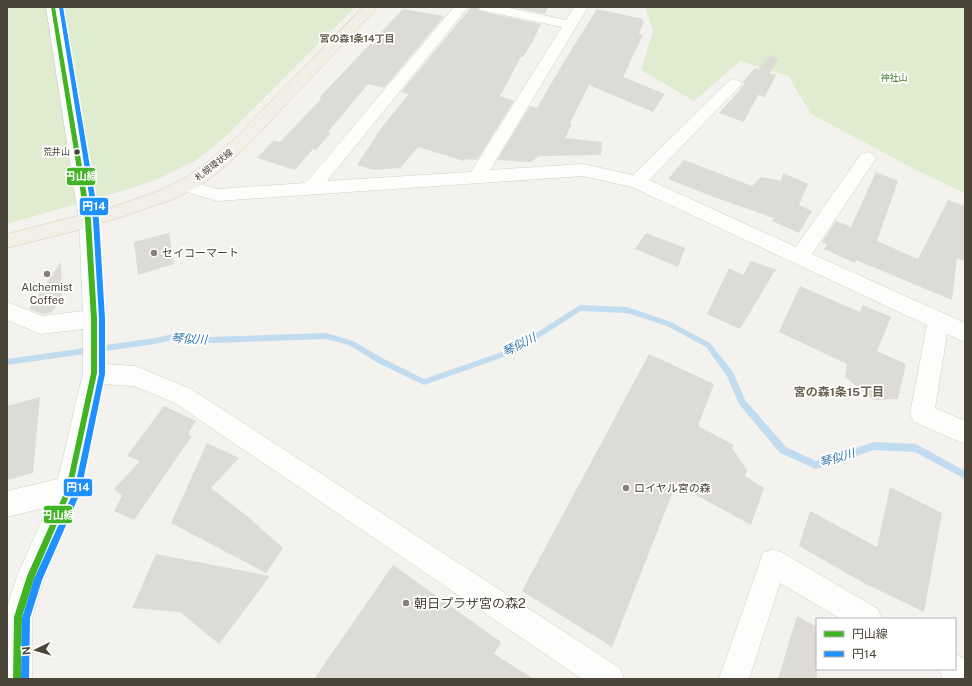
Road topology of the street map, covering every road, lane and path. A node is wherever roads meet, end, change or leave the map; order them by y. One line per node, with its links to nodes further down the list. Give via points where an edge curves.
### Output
1 (53, 7): 13 (street)
2 (371, 7): 11 (main road, 札幌環状線, via 240,143 220,162)
3 (462, 7): 12 (street)
4 (484, 7): 6 (street)
5 (581, 7): 6 (street)
6 (571, 25): 9 (street)
7 (734, 84): 10 (street)
8 (867, 158): 15 (street)
9 (477, 177): 10 (street, via 583,170); 12 (street)
10 (637, 182): 15 (street)
11 (186, 186): 12 (street, via 217,194); 13 (main road, 札幌環状線)
12 (312, 188)
13 (88, 220): 14 (main road, 札幌環状線); 17 (street)
14 (7, 241)
15 (799, 257): 18 (street)
16 (7, 311): 17 (street, via 41,325)
17 (94, 319): 20 (street)
18 (938, 321): 19 (street); 21 (street, via 922,414)
19 (965, 332)
20 (94, 373): 22 (street); 28 (street, via 135,376 183,396)
21 (965, 433)
22 (69, 488): 23 (street); 27 (street, via 30,576 18,617)
23 (7, 504)
24 (866, 618): 29 (street, via 773,563)
25 (956, 670): 26 (street)
26 (965, 675)
27 (17, 679)
28 (609, 679)
29 (734, 679)

